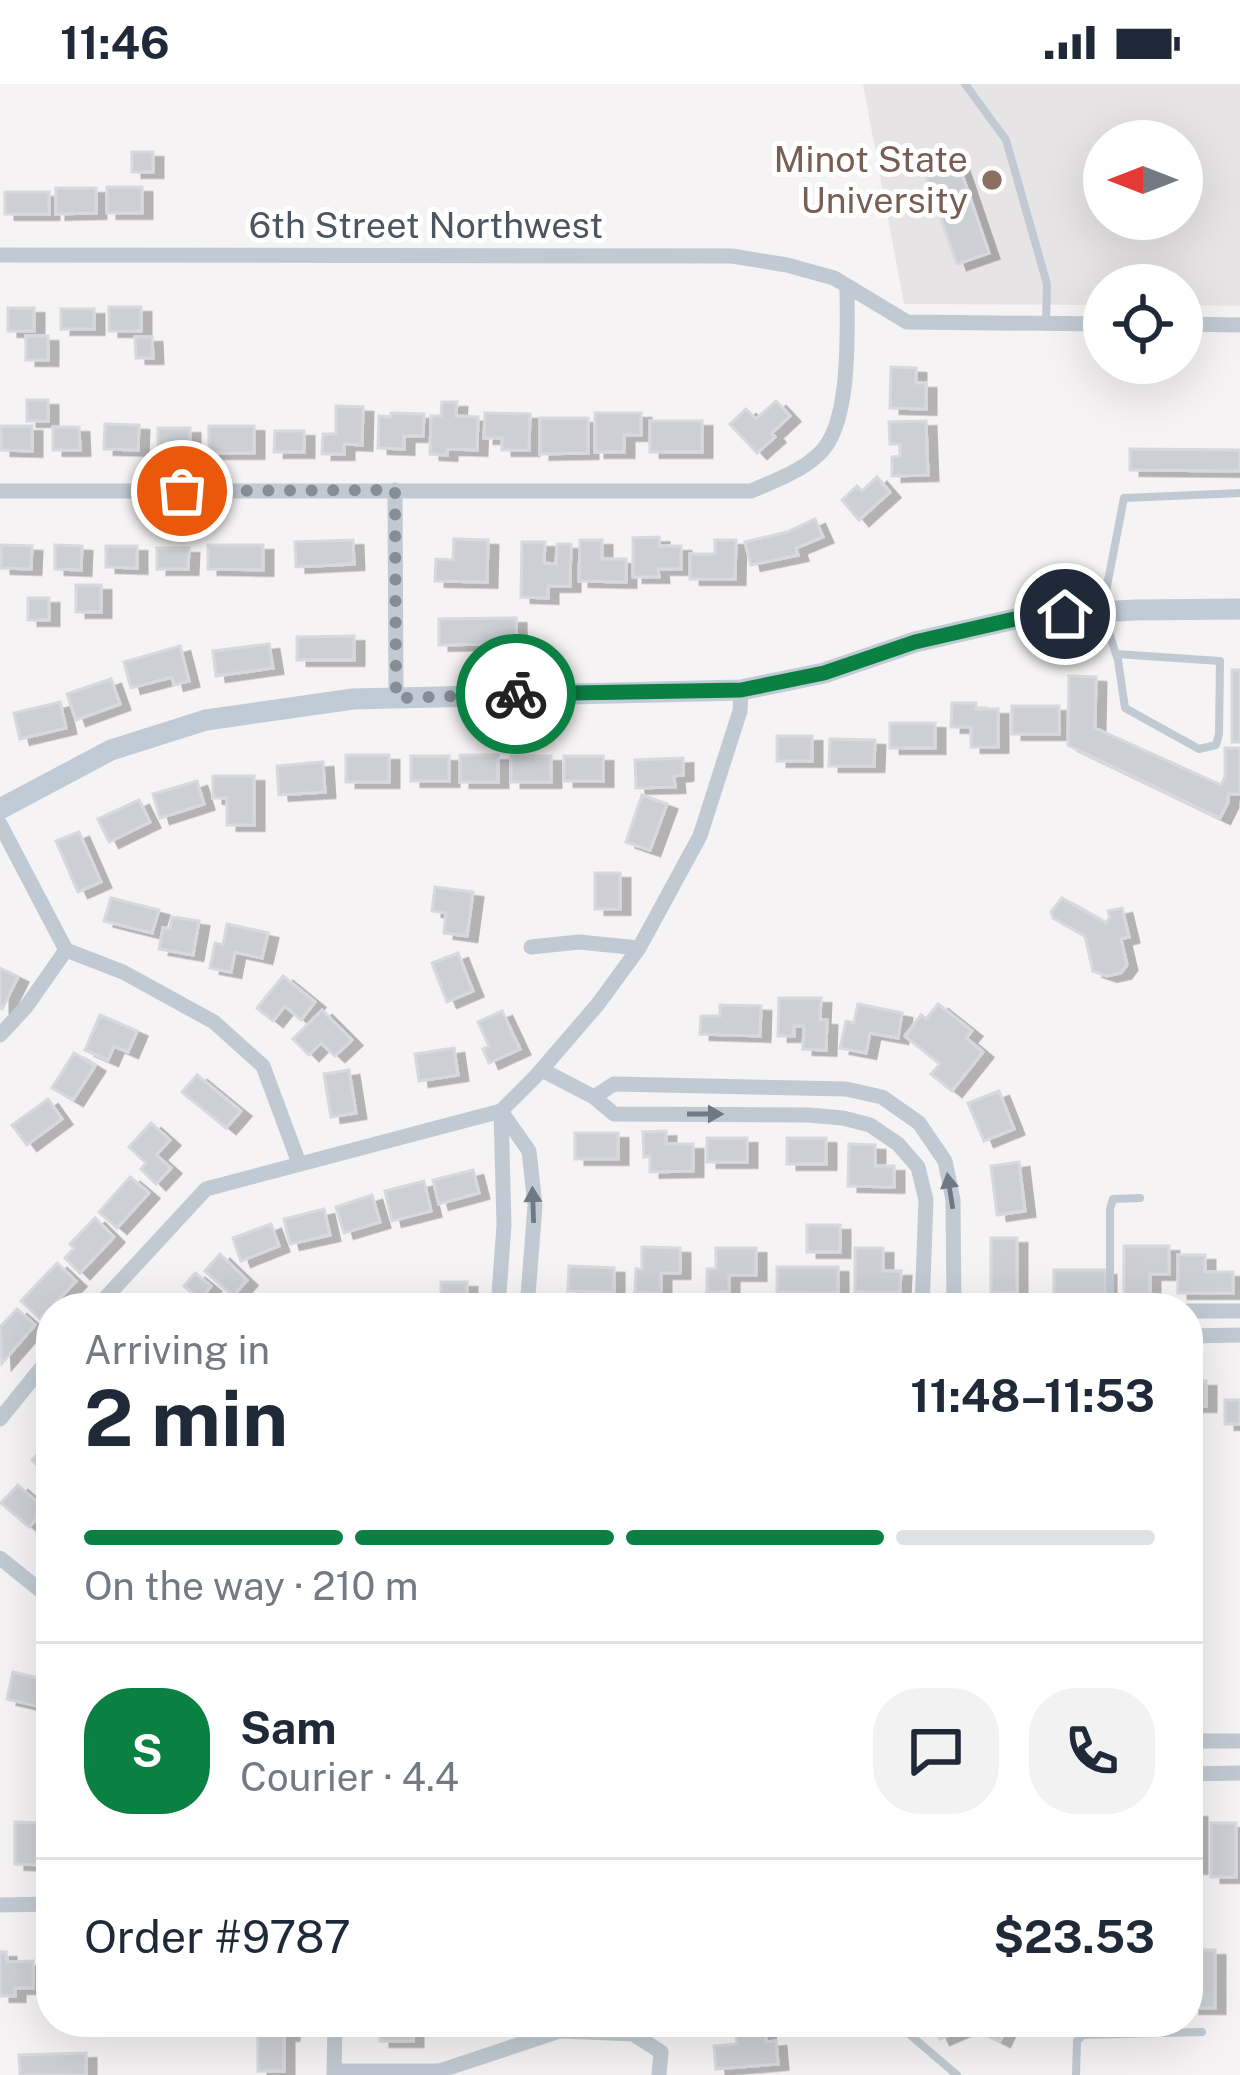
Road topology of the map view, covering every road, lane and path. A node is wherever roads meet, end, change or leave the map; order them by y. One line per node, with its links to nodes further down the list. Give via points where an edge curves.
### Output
1 (965, 84): 4 (lane, via 1006,140 1047,284)
2 (0, 255): 3 (street, 6th Street Northwest, via 732,256)
3 (847, 286): 4 (street, 6th Street Northwest, via 907,322); 8 (street, via 842,408 823,452 786,476 751,491)
4 (1046, 323): 5 (street, 6th Street Northwest)
5 (1083, 323)
6 (1203, 324): 7 (street)
7 (1240, 325)
8 (395, 490): 9 (street); 15 (street)
9 (0, 491)
10 (1240, 493): 12 (lane, via 1124,498)
11 (1240, 610): 12 (street)
12 (1102, 612): 13 (lane); 14 (street, via 1028,616)
13 (1116, 654): 13 (lane, via 1220,661 1216,745 1199,749 1125,708)
14 (741, 690): 15 (street); 19 (street, via 700,836)
15 (396, 698): 16 (street, via 206,720 111,750)
16 (0, 809)
17 (0, 824): 20 (street)
18 (531, 947): 19 (street)
19 (639, 948): 22 (street)
20 (66, 950): 21 (street); 25 (street, via 214,1022 263,1066)
21 (0, 1035)
22 (542, 1070): 23 (street); 24 (street)
23 (594, 1096): 30 (street, one-way to 30, via 614,1114 808,1114 870,1125 917,1167 926,1200); 31 (street, one-way to 23, via 945,1161 919,1124 882,1097 846,1088 614,1084)
24 (501, 1111): 25 (street); 28 (street); 29 (street, one-way to 24, via 530,1151)
25 (299, 1163): 27 (street, via 206,1189)
26 (1140, 1198): 32 (lane, via 1113,1199)
27 (110, 1293)
28 (499, 1293)
29 (528, 1293)
30 (923, 1293)
31 (954, 1293)
32 (1110, 1293)
33 (1240, 1310): 34 (street)
34 (1203, 1311)
35 (1240, 1335): 36 (street)
36 (1203, 1336)
37 (36, 1375): 38 (street)
38 (0, 1419)
39 (0, 1558): 40 (street)
40 (36, 1587)
41 (1203, 1741): 42 (street)
42 (1240, 1741)
43 (1240, 1773): 44 (street)
44 (1203, 1774)
45 (36, 1904): 46 (street)
46 (0, 1905)
47 (335, 2037): 52 (street)
48 (539, 2037): 52 (street, via 439,2071)
49 (638, 2037): 53 (street, via 661,2052)
50 (913, 2037): 54 (lane)
51 (1081, 2037): 55 (lane)
52 (334, 2073)
53 (659, 2075)
54 (957, 2075)
55 (1076, 2075)

